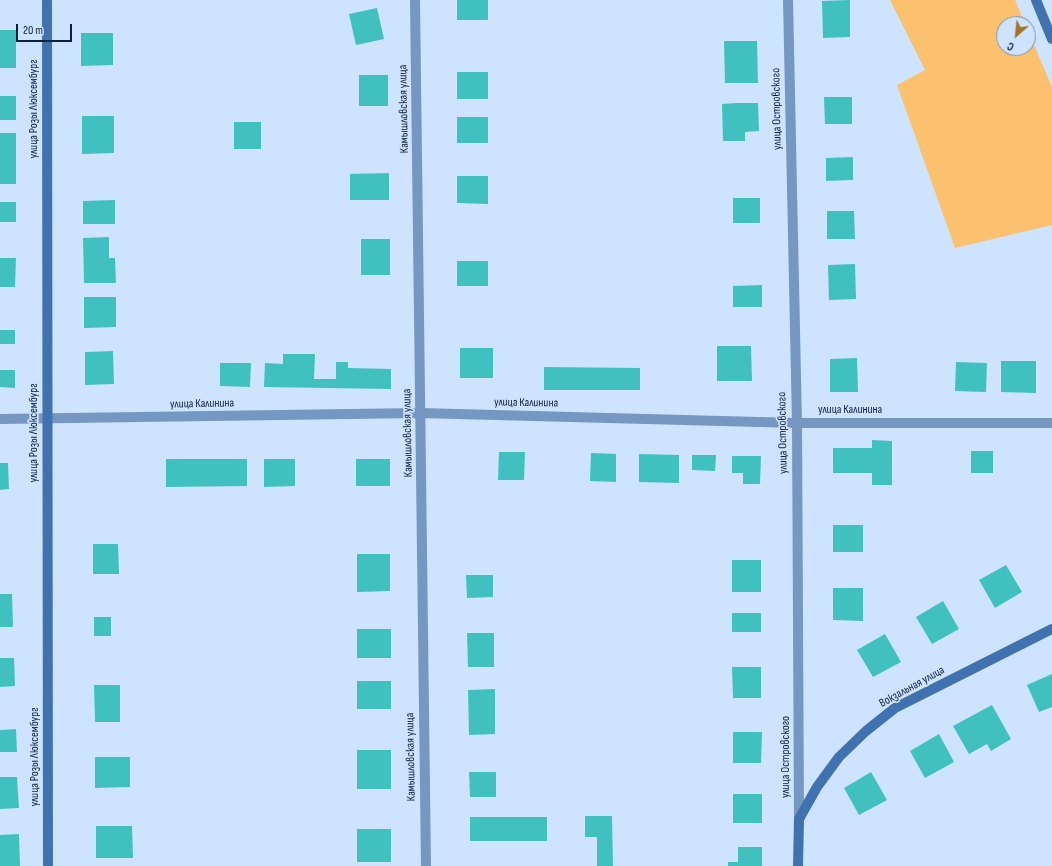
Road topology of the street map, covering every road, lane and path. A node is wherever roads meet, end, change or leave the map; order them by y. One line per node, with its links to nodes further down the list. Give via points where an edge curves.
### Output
1 (47, 0): 8 (street, улица Розы Люксембург)
2 (415, 0): 6 (street, Камышловская улица)
3 (788, 0): 9 (street, улица Островского)
4 (1036, 0): 5 (street)
5 (1052, 39)
6 (420, 413): 8 (street, улица Калинина); 9 (street, улица Калинина); 14 (street, Камышловская улица)
7 (0, 419): 8 (street, улица Калинина)
8 (47, 419): 13 (street, улица Розы Люксембург)
9 (797, 423): 10 (street, улица Калинина); 12 (street, улица Островского)
10 (1052, 423)
11 (1052, 629): 12 (street, Вокзальная улица, via 890,713 866,731 840,757 817,787)
12 (799, 820): 15 (street, улица Островского)
13 (48, 866)
14 (426, 866)
15 (798, 866)

